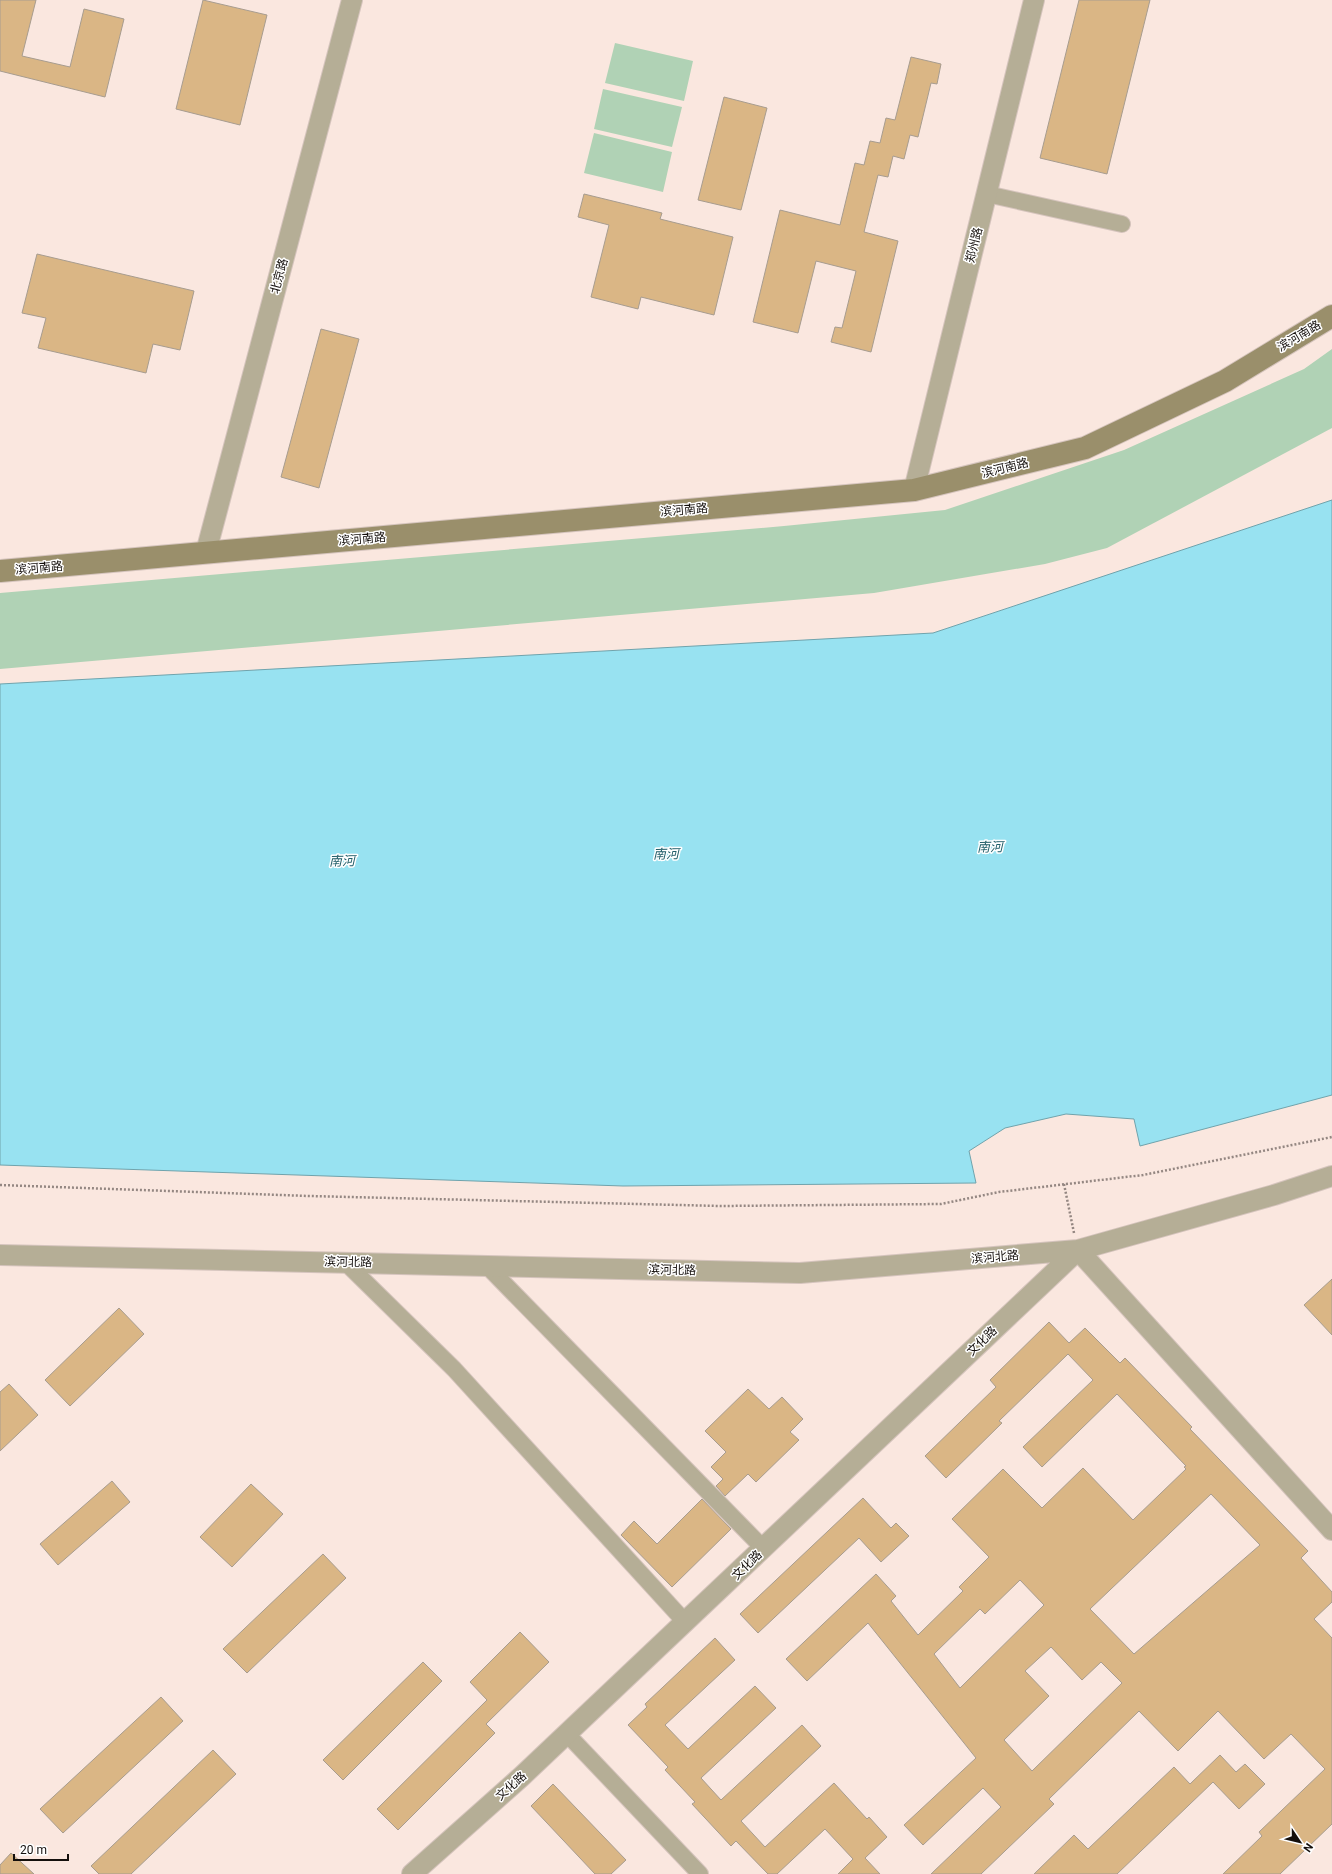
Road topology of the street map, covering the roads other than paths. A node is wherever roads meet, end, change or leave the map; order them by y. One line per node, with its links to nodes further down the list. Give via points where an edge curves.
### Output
1 (352, 0): 7 (street, 北京路)
2 (1034, 0): 3 (street, 郑州路)
3 (987, 194): 4 (street); 6 (street, 郑州路)
4 (1122, 224)
5 (1332, 316): 6 (main road, 滨河南路, via 1226,381 1085,448)
6 (914, 490): 7 (main road, 滨河南路)
7 (206, 552): 8 (main road, 滨河南路)
8 (0, 571)
9 (1332, 1176): 10 (street, 滨河北路, via 1274,1195)
10 (1078, 1250): 13 (street, 滨河北路, via 800,1273); 14 (street); 15 (street, 文化路)
11 (0, 1255): 12 (street, 滨河北路)
12 (345, 1262): 13 (street, 滨河北路); 16 (street, via 454,1369)
13 (486, 1266): 15 (street)
14 (1332, 1530)
15 (764, 1549): 16 (street, 文化路)
16 (686, 1623): 17 (street, 文化路)
17 (567, 1734): 18 (street, 文化路); 19 (street)
18 (412, 1874)
19 (700, 1874)

